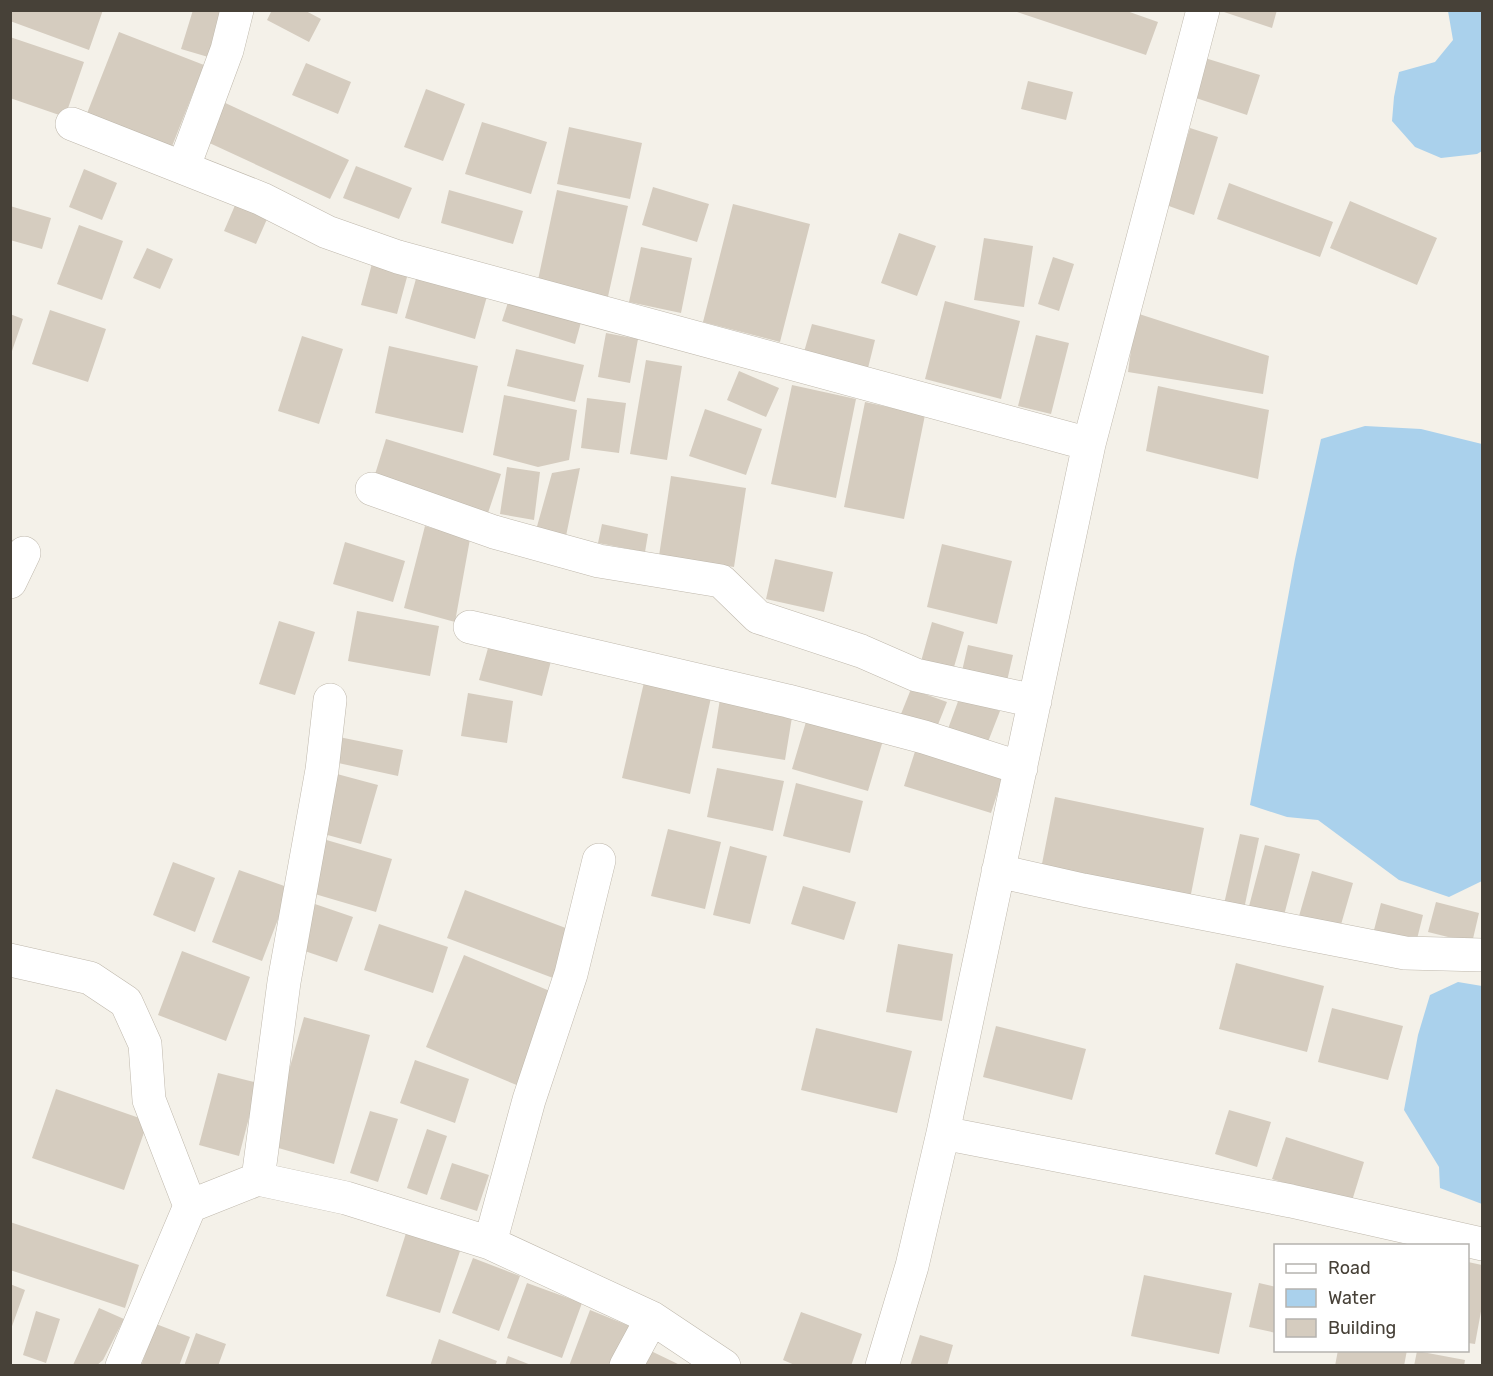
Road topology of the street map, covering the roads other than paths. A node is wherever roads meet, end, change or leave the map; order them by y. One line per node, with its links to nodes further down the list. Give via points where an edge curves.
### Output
1 (237, 10): 4 (street, via 227,50)
2 (1203, 10): 5 (street)
3 (72, 123): 4 (street)
4 (184, 166): 5 (street, via 327,232 398,257)
5 (1089, 444): 11 (street)
6 (372, 489): 11 (street, via 494,532 599,561 721,581 758,617 861,651 916,675)
7 (24, 553): 8 (street)
8 (10, 582)
9 (470, 627): 12 (street, via 788,701)
10 (330, 700): 18 (street, via 322,770 284,982)
11 (1035, 701): 12 (street)
12 (1022, 768): 14 (street)
13 (599, 860): 20 (street, via 571,974 529,1100)
14 (998, 871): 15 (street, via 1405,953); 17 (street)
15 (1482, 955)
16 (10, 960): 19 (street, via 90,978 126,1002 145,1044 149,1100)
17 (943, 1133): 21 (street, via 1291,1201); 26 (street, via 912,1266)
18 (258, 1179): 19 (street); 20 (street, via 346,1198)
19 (190, 1206): 23 (street)
20 (490, 1243): 22 (street)
21 (1482, 1244)
22 (652, 1318): 24 (street); 25 (street)
23 (122, 1365)
24 (626, 1365)
25 (724, 1365)
26 (882, 1365)

